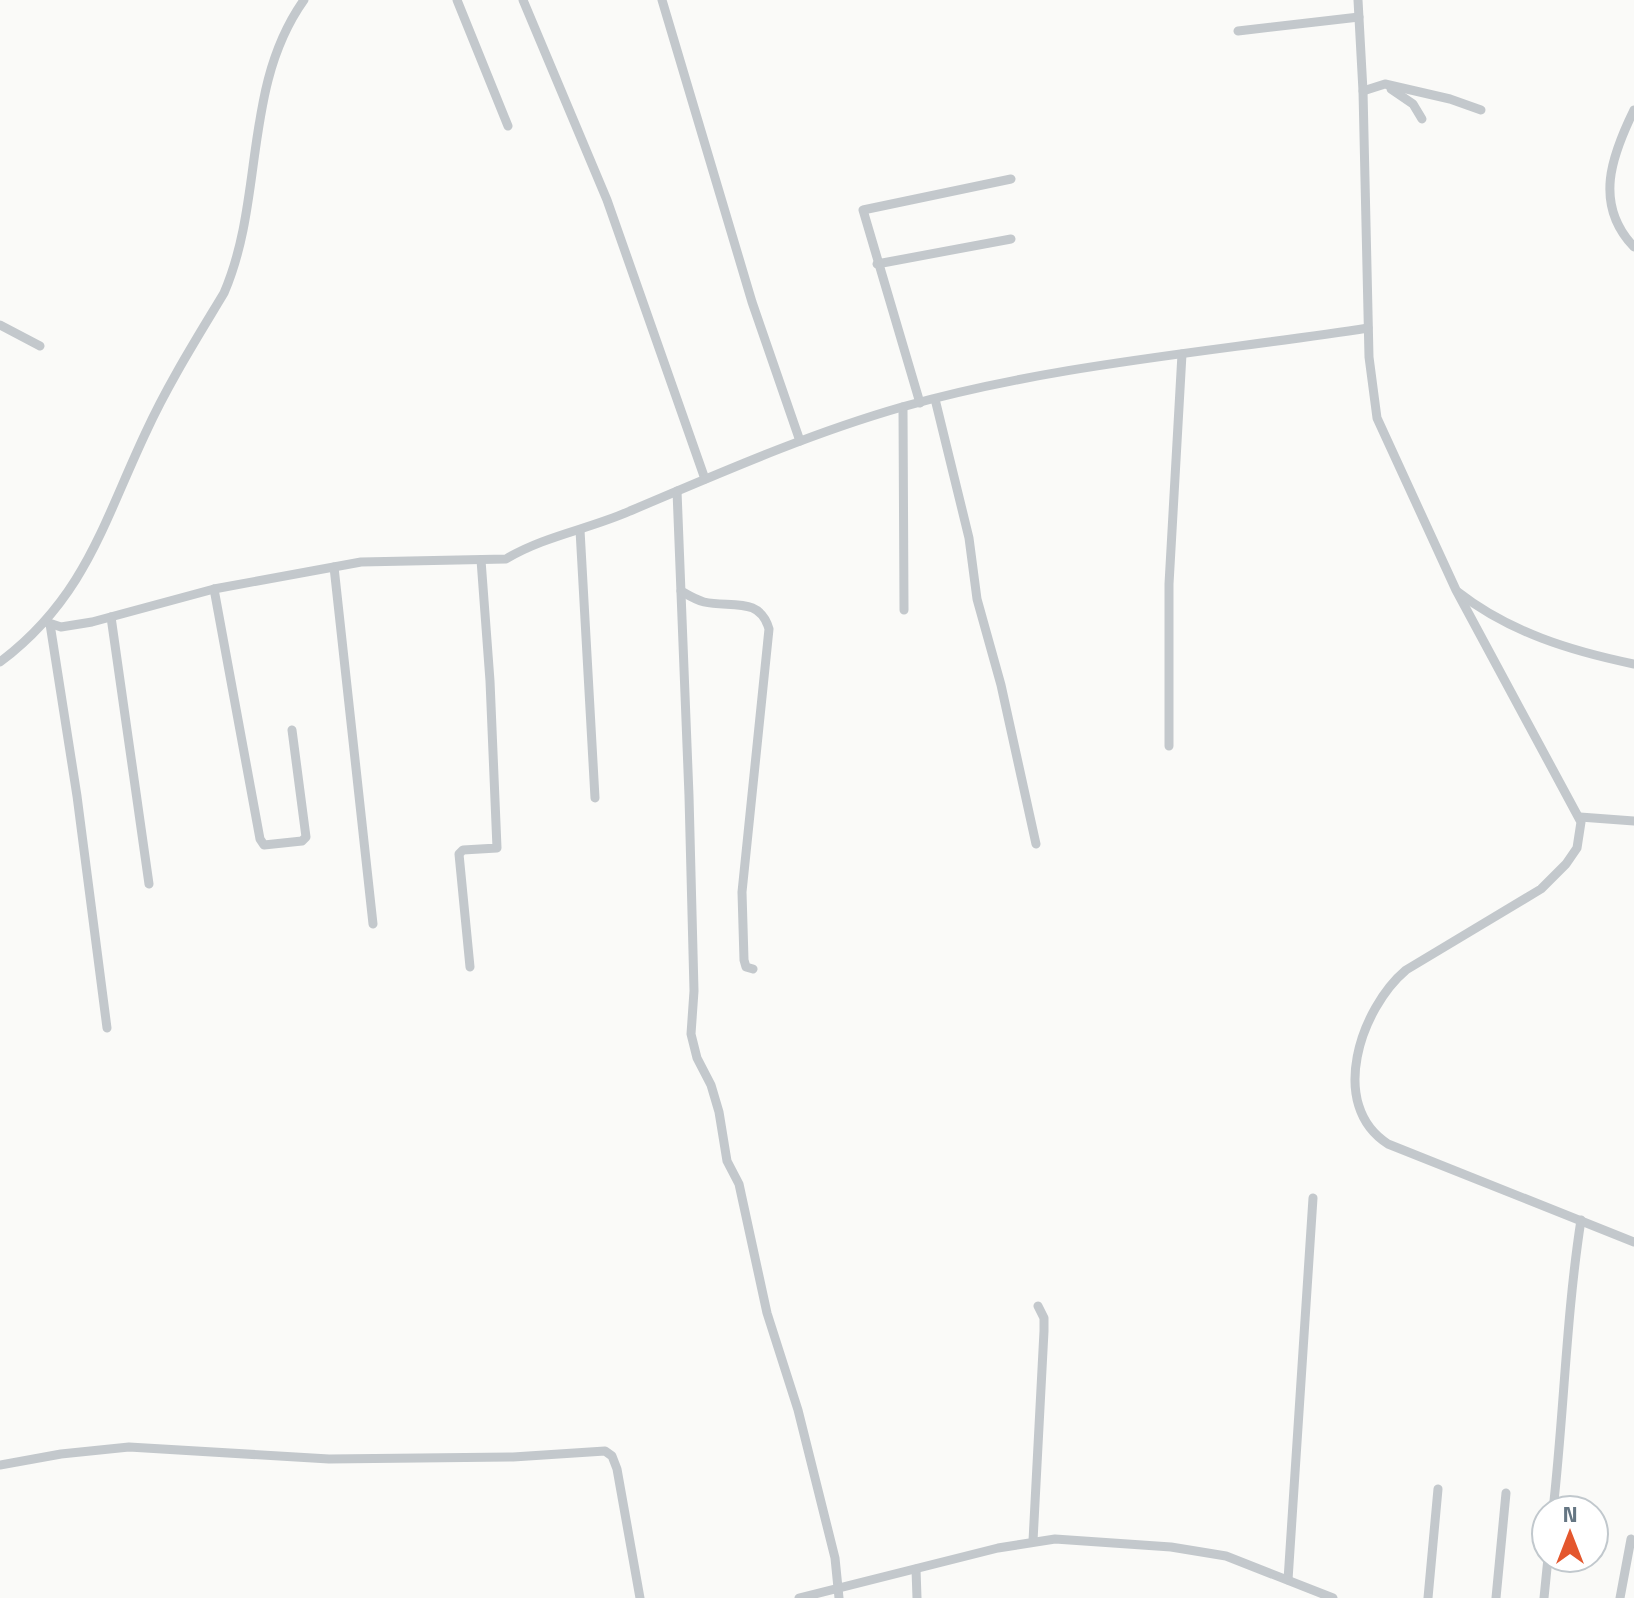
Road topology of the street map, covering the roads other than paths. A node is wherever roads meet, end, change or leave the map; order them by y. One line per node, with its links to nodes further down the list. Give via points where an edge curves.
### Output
1 (304, 0): 36 (street, via 264,89 247,219 233,272 147,430 81,573)
2 (457, 0): 13 (street)
3 (523, 0): 26 (street, via 607,200)
4 (662, 0): 25 (street, via 752,302)
5 (1358, 0): 6 (street)
6 (1359, 17): 7 (street); 9 (street)
7 (1238, 31)
8 (1376, 85): 9 (street); 10 (street); 12 (street, via 1404,96)
9 (1363, 91): 19 (street)
10 (1481, 110)
11 (1634, 110): 16 (street, via 1615,149 1609,180 1615,217)
12 (1422, 119)
13 (508, 126)
14 (1011, 179): 17 (street, via 863,210)
15 (1011, 239): 17 (street)
16 (1634, 247)
17 (877, 264): 23 (street)
18 (0, 325): 20 (street)
19 (1368, 328): 21 (street); 32 (street, via 1377,418)
20 (40, 346)
21 (1182, 354): 22 (street); 40 (street, via 1169,584)
22 (935, 399): 23 (street); 44 (street)
23 (920, 403): 24 (street)
24 (903, 407): 25 (street); 34 (street)
25 (800, 441): 26 (street)
26 (705, 479): 27 (street)
27 (677, 491): 28 (street); 33 (street)
28 (580, 530): 29 (street, via 506,559); 41 (street)
29 (481, 560): 30 (street); 47 (street, via 497,848 459,854)
30 (334, 567): 31 (street); 46 (street)
31 (214, 589): 35 (street); 39 (street, via 264,845 306,837)
32 (1456, 590): 38 (street, via 1520,631); 42 (street)
33 (681, 591): 48 (street, via 704,602 756,609 766,616 769,629 742,892 744,960); 63 (street, via 691,1034 719,1112 727,1161 739,1184 767,1313 835,1558)
34 (904, 610)
35 (111, 617): 36 (street, via 67,626); 45 (street)
36 (48, 623): 37 (street); 49 (street)
37 (0, 662)
38 (1634, 664)
39 (292, 730)
40 (1169, 746)
41 (595, 798)
42 (1580, 817): 43 (street); 51 (street, via 1577,848 1548,882 1406,970 1389,986 1367,1022 1356,1077 1359,1109 1376,1136 1388,1144)
43 (1634, 821)
44 (1036, 844)
45 (149, 884)
46 (373, 924)
47 (470, 967)
48 (753, 969)
49 (107, 1028)
50 (1313, 1198): 62 (street)
51 (1581, 1220): 52 (street); 57 (street)
52 (1634, 1242)
53 (1038, 1306): 59 (street, via 1044,1331)
54 (0, 1465): 64 (street, via 129,1447 329,1459 605,1451 617,1469)
55 (1438, 1489): 68 (street)
56 (1506, 1493): 69 (street)
57 (1555, 1494)
58 (1631, 1539): 71 (street)
59 (1033, 1541): 60 (street); 62 (street, via 1203,1551)
60 (916, 1569): 63 (street); 66 (street)
61 (1546, 1574): 70 (street)
62 (1288, 1580): 67 (street)
63 (838, 1593): 65 (street)
64 (640, 1598)
65 (799, 1598)
66 (917, 1598)
67 (1333, 1598)
68 (1428, 1598)
69 (1496, 1598)
70 (1544, 1598)
71 (1620, 1598)

